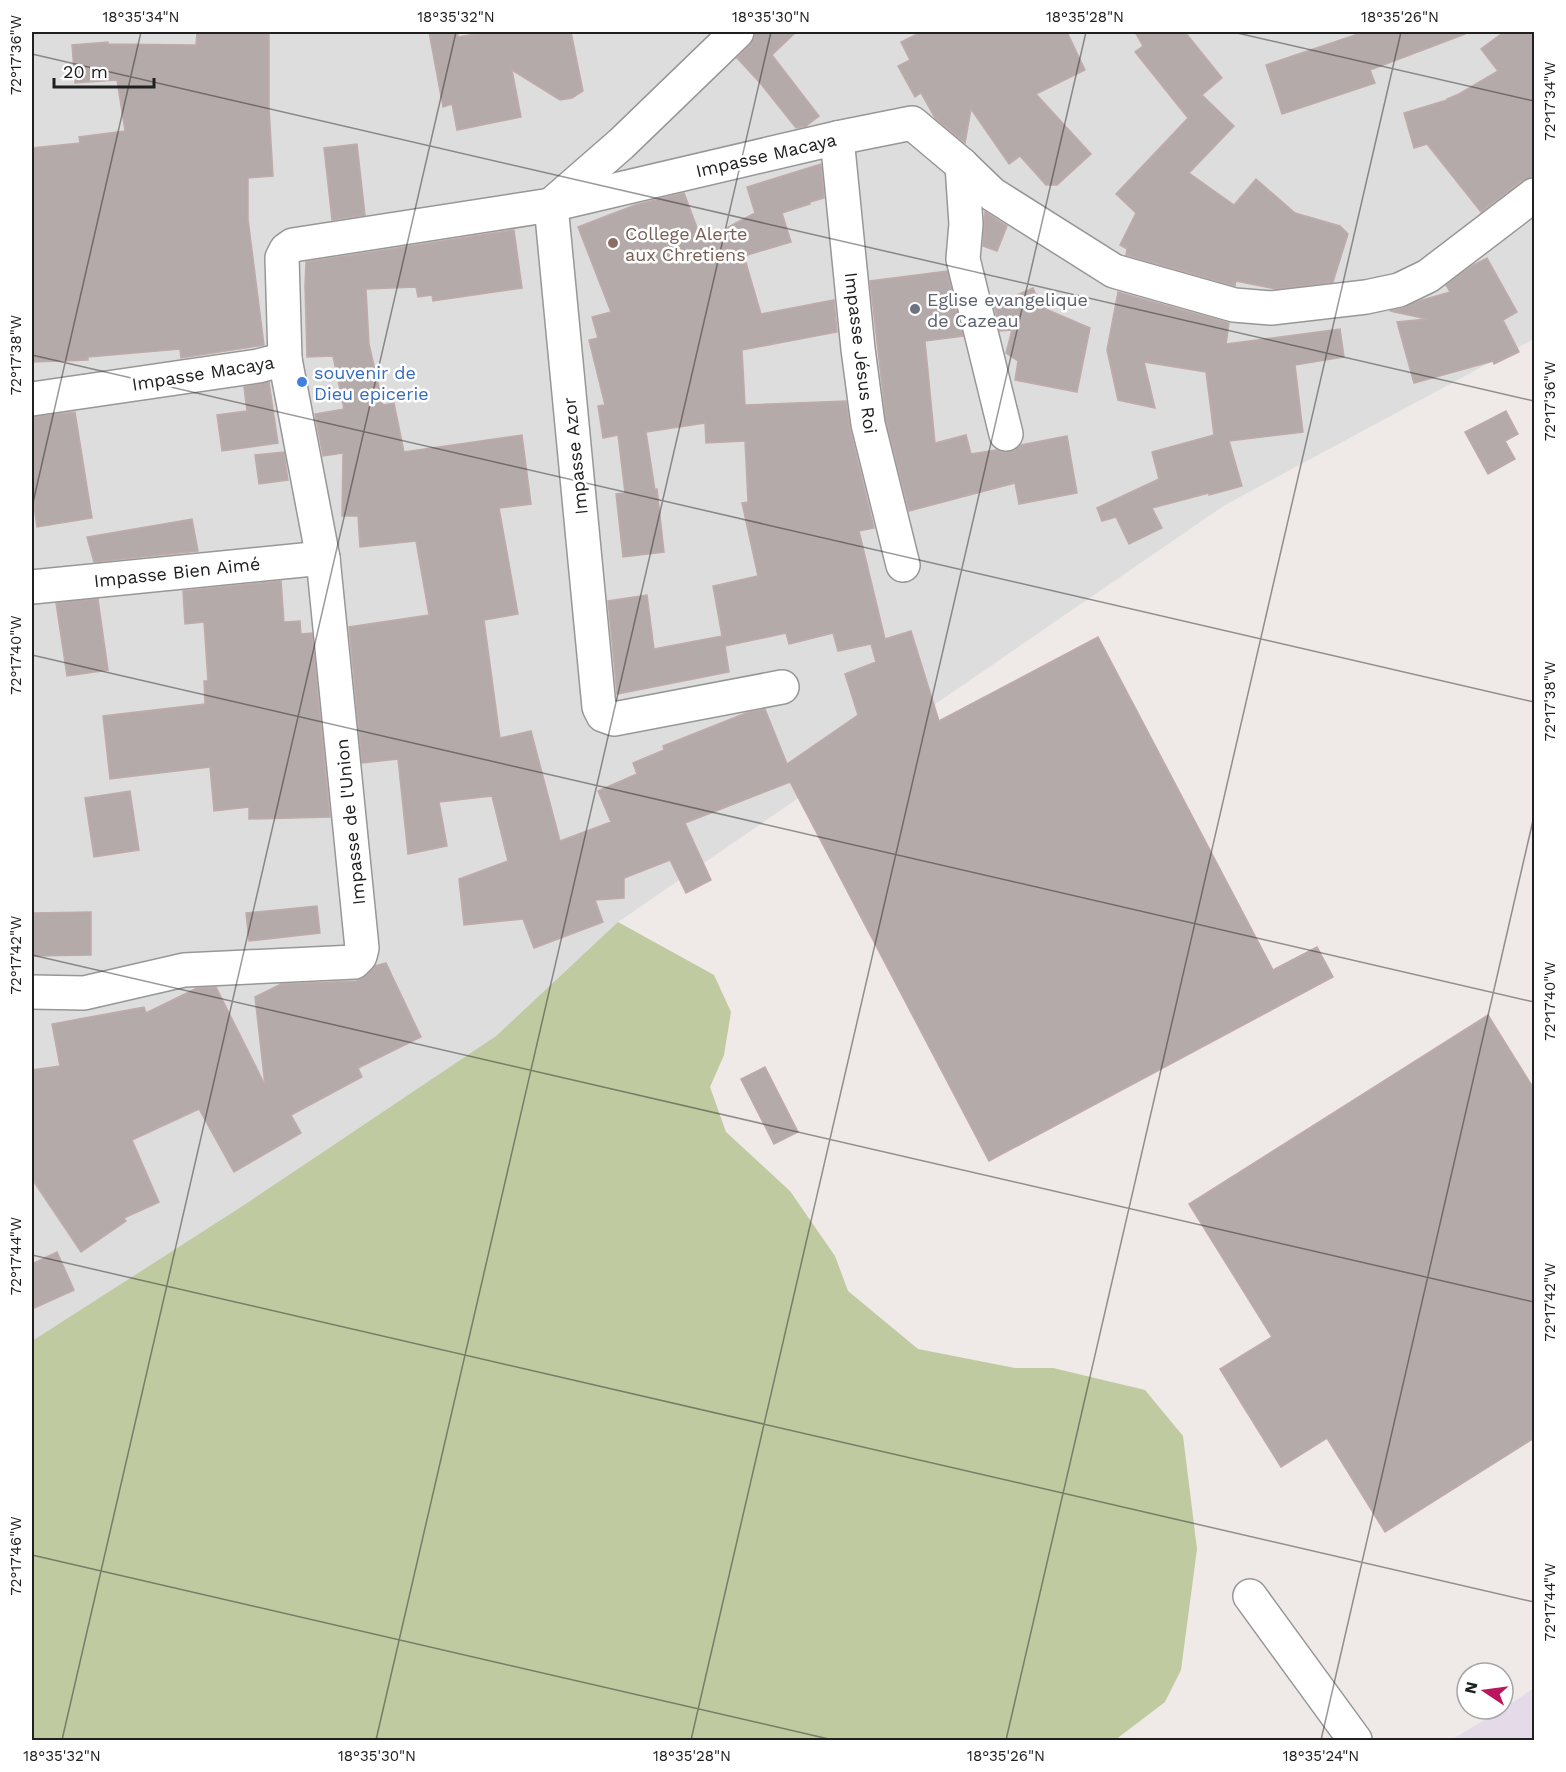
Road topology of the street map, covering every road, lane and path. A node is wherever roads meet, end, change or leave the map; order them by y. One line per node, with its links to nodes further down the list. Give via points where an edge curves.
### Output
1 (737, 32): 5 (street, via 621,144)
2 (837, 138): 3 (street, Impasse Macaya, via 912,123); 5 (street, Impasse Macaya); 10 (street, Impasse Jésus Roi, via 868,424)
3 (962, 165): 4 (street, Impasse Macaya, via 992,194 1114,271 1234,305 1271,308 1399,290 1428,276); 8 (street, via 966,224 963,259)
4 (1534, 195)
5 (550, 205): 6 (street, Impasse Macaya, via 293,245 282,258); 12 (street, Impasse Azor, via 599,707 603,715 614,719)
6 (285, 359): 7 (street, Impasse Macaya); 9 (street, Impasse de l'Union)
7 (32, 399)
8 (1006, 434)
9 (323, 558): 11 (street, Impasse Bien Aimé); 13 (street, Impasse de l'Union, via 360,956 354,962 184,970 84,993)
10 (903, 565)
11 (32, 587)
12 (782, 687)
13 (32, 992)
14 (1250, 1596): 15 (street)
15 (1355, 1740)

